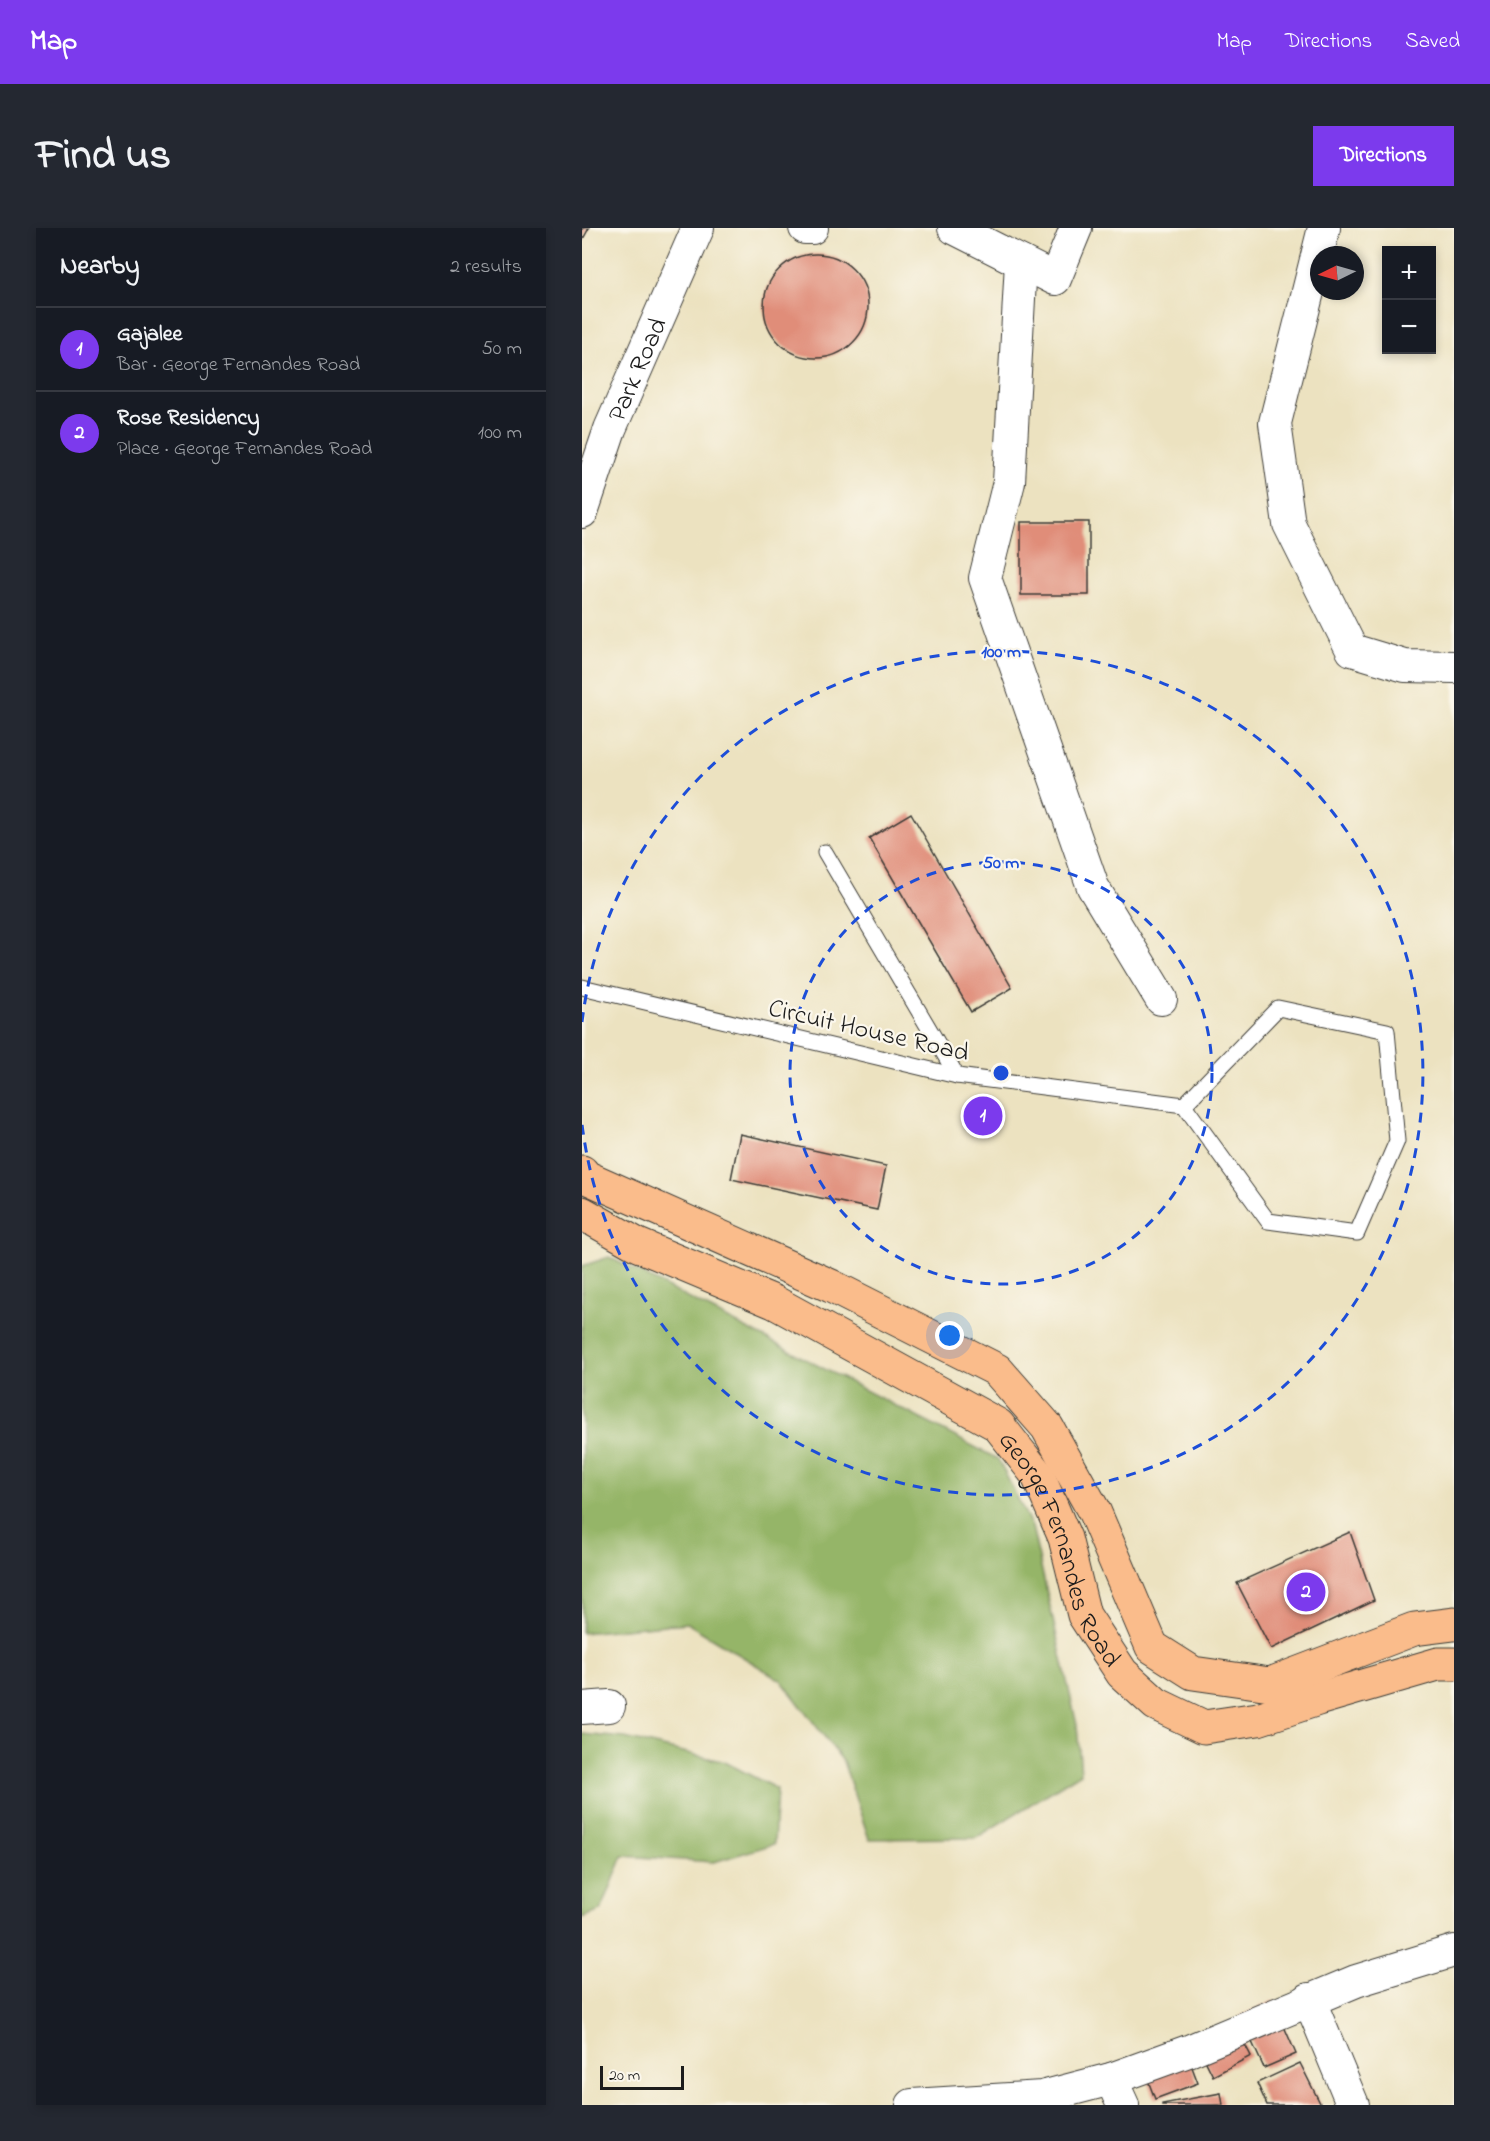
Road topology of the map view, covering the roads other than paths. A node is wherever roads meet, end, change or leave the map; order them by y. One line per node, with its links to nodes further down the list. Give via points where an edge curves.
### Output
1 (698, 228): 8 (street, Park Road, via 610,429)
2 (805, 228): 3 (street)
3 (812, 228)
4 (954, 228): 7 (street)
5 (1076, 228): 7 (street, via 1055,279)
6 (1324, 228): 9 (street, via 1275,423 1289,524 1352,650 1405,666)
7 (1021, 262): 12 (street, via 1009,482 985,578 1093,887)
8 (582, 512)
9 (1454, 667)
10 (825, 852): 13 (lane)
11 (582, 987): 13 (lane, Circuit House Road)
12 (1161, 999)
13 (957, 1076): 14 (lane, Circuit House Road)
14 (1184, 1105): 14 (lane, via 1268,1221 1357,1233 1397,1141 1387,1031 1278,1008)
15 (582, 1172): 17 (main road, George Fernandes Road, via 831,1286 997,1370 1047,1427 1095,1513 1152,1647 1194,1673 1270,1684 1414,1629)
16 (582, 1213): 18 (main road, George Fernandes Road, via 638,1245 774,1302 998,1425 1038,1476 1065,1538 1084,1615 1122,1673 1156,1704 1204,1727 1258,1719 1438,1664)
17 (1454, 1624)
18 (1454, 1664)
19 (1454, 1951): 20 (street)
20 (1309, 1999): 21 (street, via 1191,2050); 23 (street)
21 (1117, 2092): 22 (street)
22 (912, 2105)
23 (1353, 2105)

